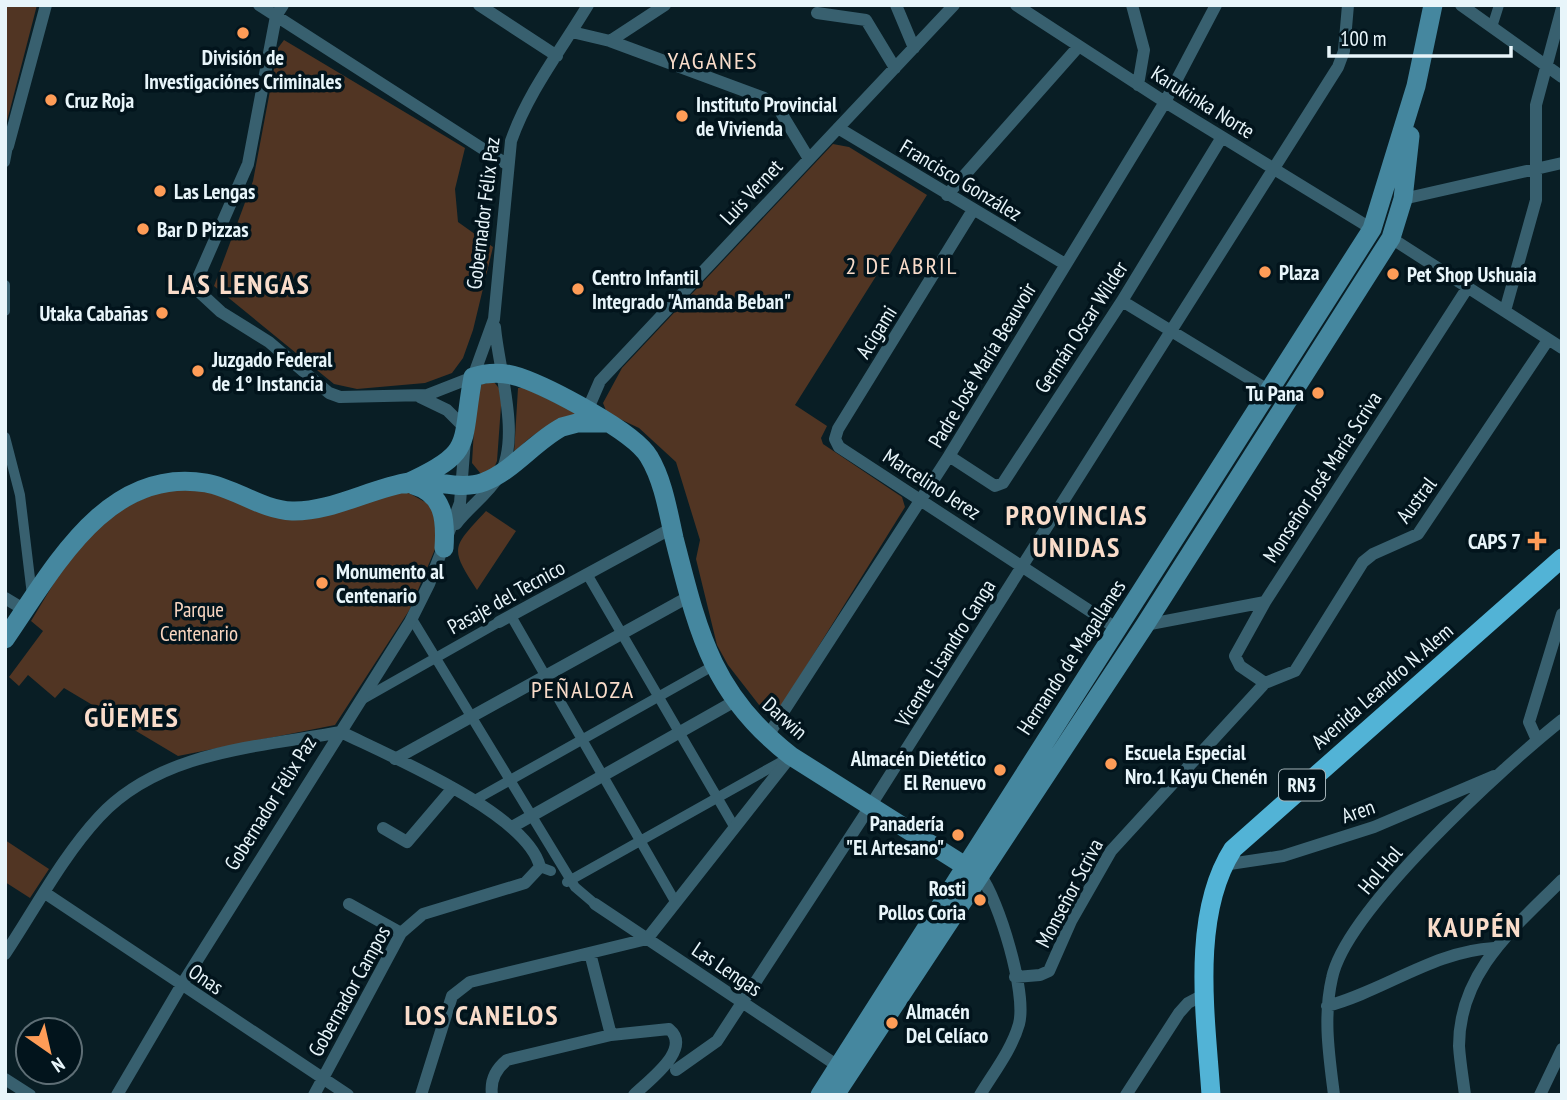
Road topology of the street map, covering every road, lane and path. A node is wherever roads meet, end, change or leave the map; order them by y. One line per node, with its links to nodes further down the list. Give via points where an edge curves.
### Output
1 (47, 5): 32 (street)
2 (259, 5): 16 (street)
3 (479, 5): 23 (street)
4 (588, 5): 19 (street, Gobernador Félix Paz)
5 (665, 5): 20 (street)
6 (896, 5): 22 (street)
7 (954, 5): 22 (street, Luis Vernet)
8 (1016, 5): 21 (street, Karukinka Norte)
9 (1132, 5): 27 (street, via 1144,50)
10 (1216, 5): 29 (street, Padre José María Beauvoir)
11 (1348, 5): 37 (street, Vicente Lisandro Canga, via 1338,66)
12 (1433, 5): 28 (main road, Hernando de Magallanes)
13 (1461, 5): 18 (street)
14 (1499, 5): 18 (street)
15 (1562, 8): 24 (street)
16 (279, 11): 36 (street); 57 (street, via 248,164 194,287 329,393 356,398)
17 (817, 13): 25 (street, via 866,20)
18 (1492, 27): 24 (street)
19 (572, 32): 20 (street); 23 (street, Gobernador Félix Paz)
20 (610, 41): 33 (street, via 764,98 780,111)
21 (1079, 46): 27 (street, Karukinka Norte); 39 (street)
22 (914, 48): 25 (street, Luis Vernet)
23 (557, 55): 36 (street, Gobernador Félix Paz, via 519,117)
24 (1545, 65): 26 (street); 38 (street, via 1536,106)
25 (895, 68): 30 (street, Luis Vernet)
26 (1562, 77)
27 (1138, 85): 29 (street, Karukinka Norte)
28 (1416, 86): 40 (main road, Hernando de Magallanes); 42 (main road, Hernando de Magallanes)
29 (1165, 102): 31 (street, Karukinka Norte); 44 (street, Padre José María Beauvoir)
30 (838, 128): 33 (street, Luis Vernet); 39 (street, Francisco González)
31 (1222, 137): 37 (street, Karukinka Norte); 47 (street, Germán Oscar Wilder)
32 (7, 146): 34 (street)
33 (809, 159): 58 (street, Luis Vernet, via 600,381)
34 (5, 162)
35 (1562, 163): 38 (street)
36 (508, 165): 50 (street, Gobernador Félix Paz)
37 (1273, 169): 42 (street, Karukinka Norte); 51 (street, Vicente Lisandro Canga)
38 (1537, 169): 40 (street); 49 (street, via 1536,200)
39 (947, 195): 41 (street, Francisco González)
40 (1403, 199): 43 (main road, Hernando de Magallanes)
41 (973, 210): 44 (street, Francisco González); 62 (street, Acigami)
42 (1371, 229): 56 (main road, Hernando de Magallanes)
43 (1391, 238): 46 (street); 80 (main road, Hernando de Magallanes)
44 (1065, 264): 63 (street, Padre José María Beauvoir)
45 (5, 285): 48 (street)
46 (1468, 287): 49 (street); 75 (street, Monseñor José María Scriva)
47 (1122, 301): 51 (street); 63 (street, Germán Oscar Wilder, via 1003,483 995,486)
48 (5, 311)
49 (1505, 311): 52 (street)
50 (494, 319): 54 (street, Gobernador Félix Paz); 55 (street, Gobernador Félix Paz)
51 (1171, 332): 56 (street); 71 (street, Vicente Lisandro Canga)
52 (1548, 340): 53 (street); 87 (street, Austral, via 1418,534 1363,562 1296,671)
53 (1562, 348)
54 (505, 374): 55 (main road, Darwin); 58 (main road, Darwin); 64 (street, Gobernador Félix Paz, via 508,408)
55 (472, 377): 57 (street); 60 (main road, Gobernador Félix Paz)
56 (1268, 390): 81 (main road, Hernando de Magallanes)
57 (417, 396): 60 (street, via 447,410)
58 (587, 411): 59 (main road, Darwin)
59 (610, 424): 64 (main road, via 562,427); 68 (main road, Darwin, via 649,455)
60 (466, 435): 65 (main road, via 449,462); 66 (street, Gobernador Félix Paz)
61 (5, 437): 76 (street, via 20,495)
62 (835, 439): 67 (street, Marcelino Jerez, via 839,447)
63 (949, 456): 67 (street, Padre José María Beauvoir)
64 (501, 472): 66 (main road, via 482,483); 69 (street, Gobernador Félix Paz)
65 (405, 484): 66 (main road); 69 (main road, via 427,491 441,506); 76 (main road, via 292,511 205,483 152,486 126,496 101,514 71,545)
66 (464, 485): 69 (street, Gobernador Félix Paz)
67 (920, 499): 71 (street, Marcelino Jerez); 95 (street, Padre José María Beauvoir)
68 (672, 528): 72 (street, Pasaje del Tecnico); 73 (main road, Darwin)
69 (448, 539): 78 (street, Gobernador Félix Paz)
70 (1562, 558): 112 (highway, Avenida Leandro N. Alem / RN3, via 1247,835)
71 (1023, 566): 81 (street, Marcelino Jerez); 106 (street, Vicente Lisandro Canga)
72 (587, 574): 79 (street, Pasaje del Tecnico); 82 (street)
73 (690, 596): 82 (street); 85 (main road, Darwin)
74 (5, 598): 76 (street)
75 (1265, 601): 80 (street); 87 (street, Monseñor José María Scriva, via 1235,656 1240,666)
76 (29, 605): 83 (main road)
77 (1562, 614): 97 (street, via 1529,722)
78 (412, 619): 84 (street); 89 (street, Gobernador Félix Paz)
79 (505, 619): 84 (street, Pasaje del Tecnico); 86 (street)
80 (1145, 625): 113 (main road, Hernando de Magallanes)
81 (1116, 628): 113 (main road, Hernando de Magallanes)
82 (621, 634): 86 (street); 88 (street)
83 (5, 639)
84 (436, 658): 89 (street, Pasaje del Tecnico); 91 (street)
85 (713, 666): 88 (street); 90 (main road, Darwin)
86 (546, 676): 91 (street); 96 (street)
87 (1265, 683): 125 (street, Monseñor Scriva, via 1111,851 1049,971)
88 (658, 697): 94 (street); 96 (street)
89 (361, 701): 93 (street, Gobernador Félix Paz)
90 (734, 701): 94 (street); 95 (main road, Darwin)
91 (471, 717): 99 (street); 102 (street)
92 (1562, 720): 97 (street, Hol Hol)
93 (341, 732): 99 (street); 116 (street, via 202,758 145,781 101,815); 126 (street, Gobernador Félix Paz)
94 (679, 732): 100 (street); 104 (street)
95 (767, 737): 98 (main road, Darwin)
96 (582, 740): 100 (street); 102 (street)
97 (1537, 740): 101 (street, Hol Hol)
98 (791, 756): 104 (street); 106 (main road, Darwin); 110 (street)
99 (395, 759): 103 (street)
100 (603, 775): 107 (street); 111 (street)
101 (1500, 775): 112 (street, Aren, via 1374,827 1283,856); 129 (street, Hol Hol, via 1418,855 1352,933 1332,976)
102 (510, 780): 105 (street); 107 (street)
103 (453, 788): 105 (street); 109 (street, via 407,842)
104 (717, 799): 110 (street); 111 (street)
105 (473, 801): 108 (street)
106 (871, 805): 113 (main road, Darwin); 128 (street, Vicente Lisandro Canga)
107 (531, 816): 108 (street); 115 (street)
108 (512, 827): 120 (street, Gobernador Campos, via 531,844 546,869 525,883 423,914)
109 (383, 828)
110 (735, 828): 117 (street)
111 (641, 841): 115 (street); 117 (street)
112 (1223, 865): 127 (highway, Avenida Leandro N. Alem / RN3, via 1210,905)
113 (972, 871): 125 (street, Darwin, via 991,890 1000,909); 132 (main road, Hernando de Magallanes); 144 (main road, Hernando de Magallanes)
114 (1562, 880): 122 (street)
115 (571, 883): 119 (street)
116 (45, 893): 124 (street); 126 (street, Onas)
117 (676, 903): 121 (street)
118 (349, 904): 120 (street)
119 (594, 904): 121 (street, Las Lengas)
120 (401, 933): 135 (street, Gobernador Campos)
121 (647, 939): 123 (street); 128 (street, Las Lengas)
122 (1493, 948): 129 (street, via 1461,951); 149 (street, via 1476,975 1461,1023)
123 (590, 953): 130 (street); 140 (street, via 459,988 452,996)
124 (5, 954)
125 (1015, 977): 145 (street, via 1019,1022 1013,1041)
126 (181, 986): 135 (street, Onas); 137 (street, Gobernador Félix Paz)
127 (1205, 995): 146 (street, via 1180,1013); 147 (highway, Avenida Leandro N. Alem / RN3)
128 (743, 1002): 132 (street, Las Lengas); 133 (street, Vicente Lisandro Canga, via 717,1041)
129 (1328, 1006): 148 (street, Hol Hol)
130 (611, 1035): 141 (street, via 507,1060 493,1079); 142 (street, via 669,1029 676,1035 673,1054)
131 (1562, 1049): 150 (street)
132 (838, 1066): 143 (main road, Hernando de Magallanes)
133 (676, 1070)
134 (5, 1079): 136 (street)
135 (323, 1079): 138 (street, Gobernador Campos); 139 (street, Onas)
136 (30, 1095)
137 (117, 1095)
138 (314, 1095)
139 (348, 1095)
140 (421, 1095)
141 (492, 1095)
142 (634, 1095)
143 (820, 1095)
144 (835, 1095)
145 (980, 1095)
146 (1126, 1095)
147 (1211, 1095)
148 (1334, 1095)
149 (1465, 1095)
150 (1540, 1095)

